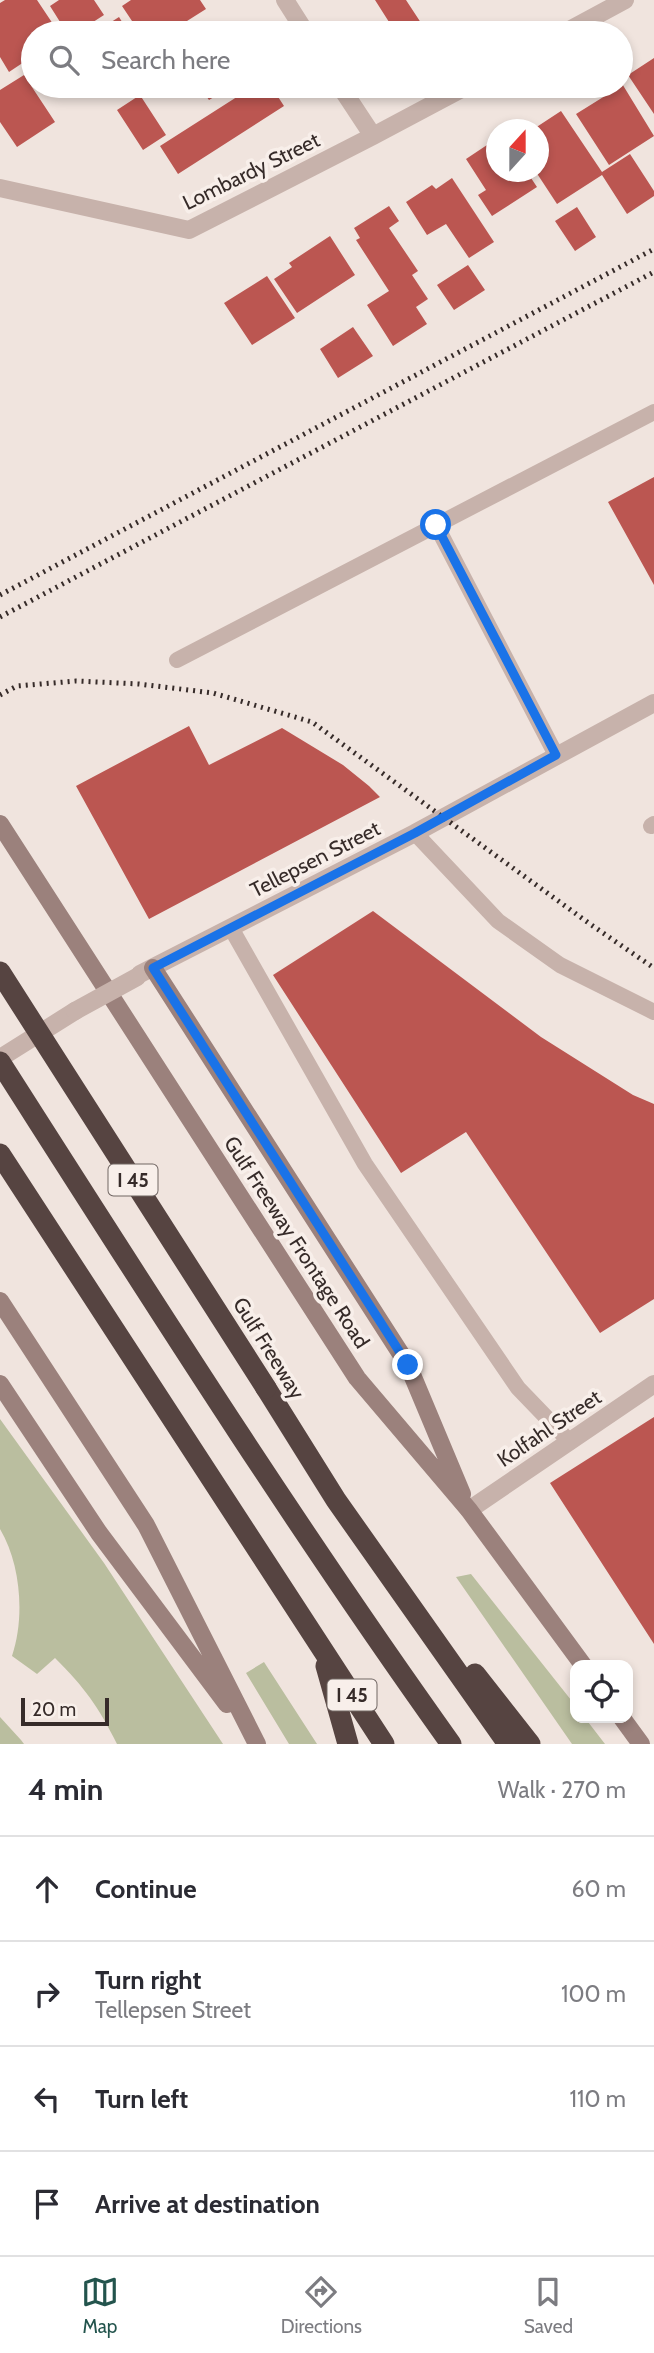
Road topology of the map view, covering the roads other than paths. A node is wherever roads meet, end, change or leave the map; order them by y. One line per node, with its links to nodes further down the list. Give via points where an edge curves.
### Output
1 (285, 0): 3 (street)
2 (625, 0): 4 (street)
3 (298, 21)
4 (586, 21)
5 (348, 98): 7 (street)
6 (444, 98): 7 (street, Lombardy Street)
7 (373, 136): 8 (street, Lombardy Street, via 189,230)
8 (0, 188)
9 (654, 412): 10 (lane)
10 (436, 525): 11 (lane); 13 (lane)
11 (177, 660)
12 (654, 703): 13 (street, Tellepsen Street)
13 (556, 755): 15 (street, Tellepsen Street)
14 (0, 824): 27 (main road, Gulf Freeway Frontage Road, via 357,1378)
15 (415, 833): 16 (street, Tellepsen Street); 19 (lane, via 498,921 560,965)
16 (231, 928): 18 (street, Tellepsen Street); 25 (lane, via 365,1164 518,1388)
17 (0, 972): 26 (highway, Gulf Freeway / I 45, bridge)
18 (145, 972): 20 (street, Tellepsen Street, bridge); 27 (main road, via 408,1365)
19 (654, 1012)
20 (0, 1060): 34 (highway, via 225,1413)
21 (0, 1154): 28 (highway, I 45)
22 (0, 1301): 31 (main road, via 146,1525)
23 (0, 1384): 31 (main road, via 99,1532)
24 (654, 1384): 25 (street, Kolfahl Street)
25 (570, 1442): 27 (street, Kolfahl Street)
26 (336, 1500): 35 (highway, Gulf Freeway / I 45); 36 (highway)
27 (469, 1510): 29 (main road, Gulf Freeway Frontage Road)
28 (320, 1647): 32 (highway); 33 (highway, I 45)
29 (579, 1660)
30 (626, 1723): 37 (main road)
31 (257, 1743)
32 (348, 1744)
33 (384, 1744)
34 (452, 1744)
35 (508, 1744)
36 (530, 1744)
37 (641, 1744)

